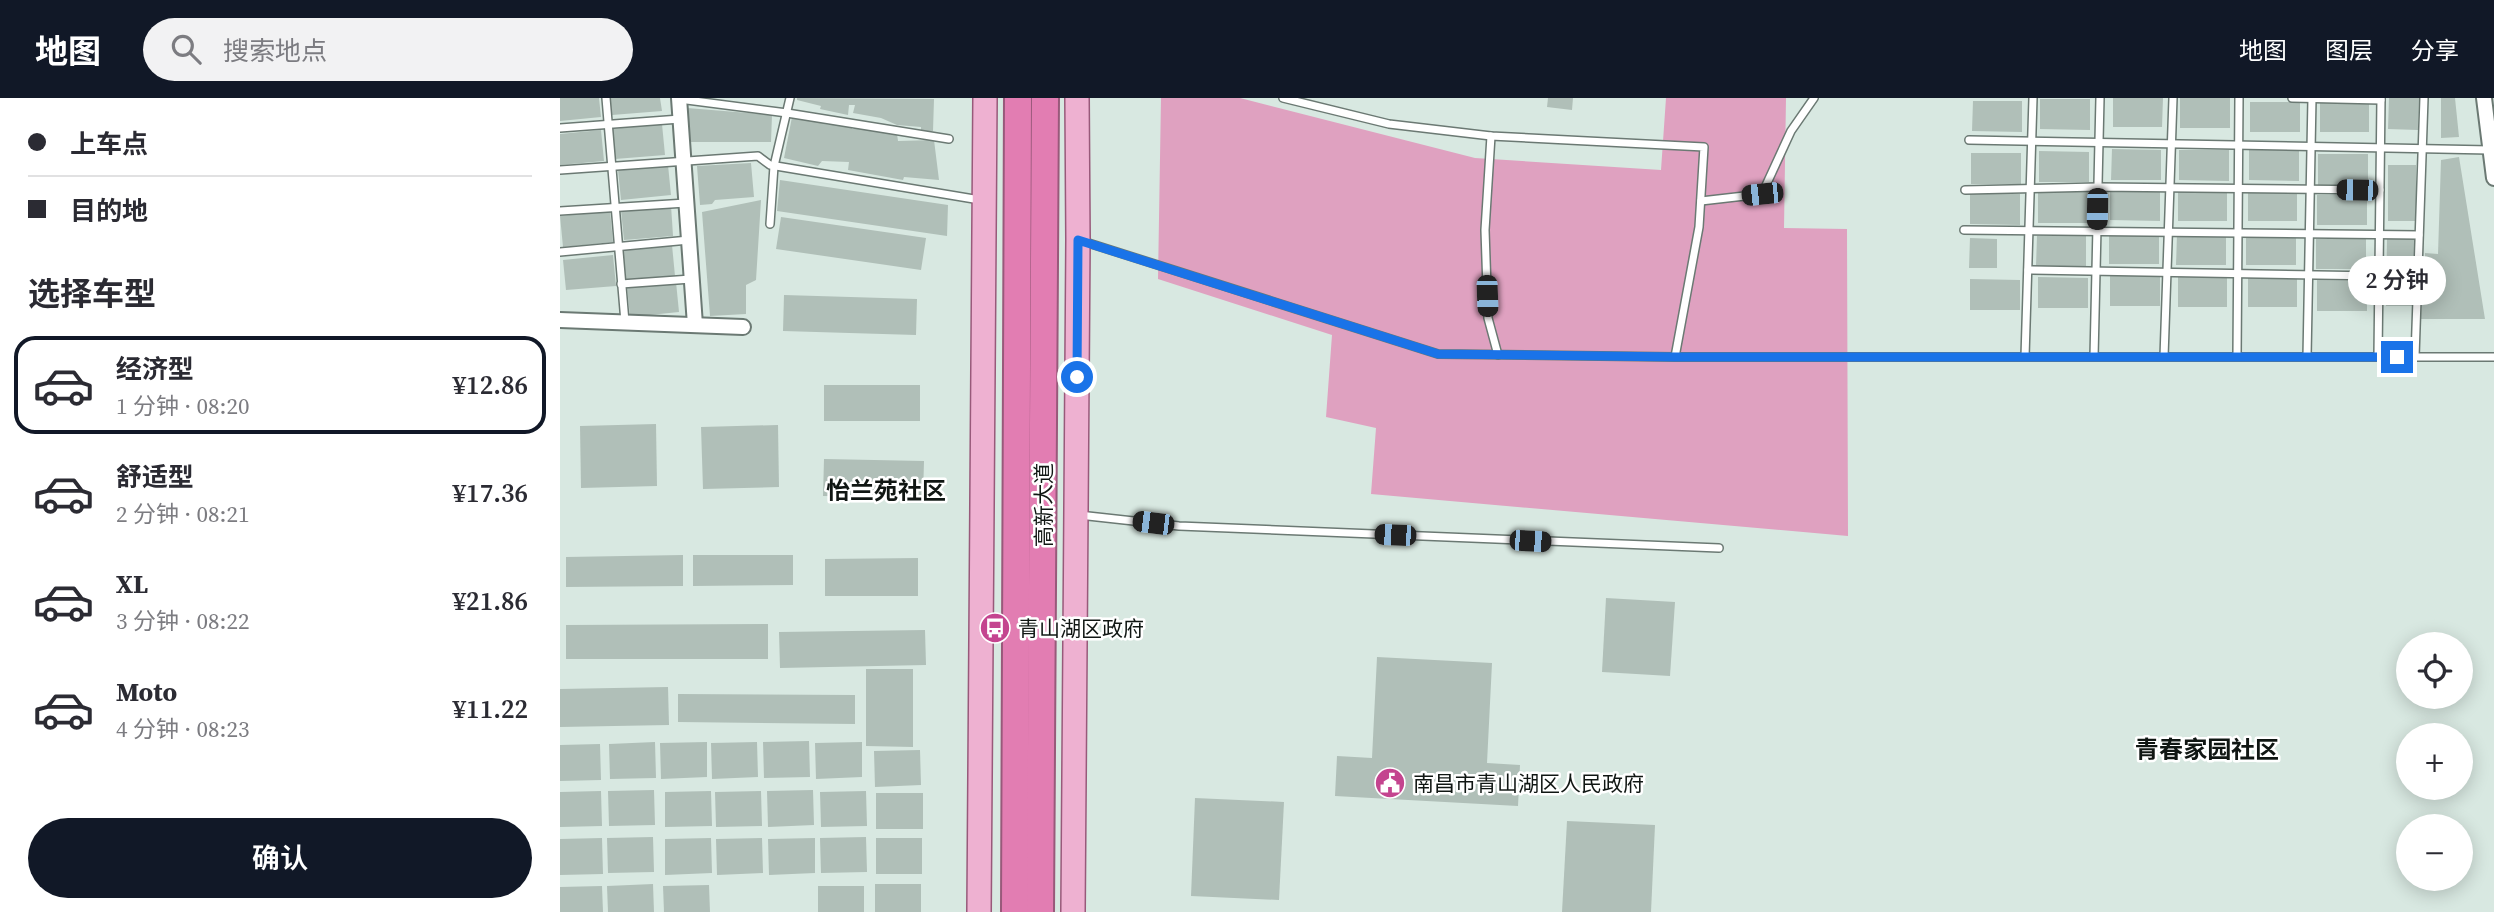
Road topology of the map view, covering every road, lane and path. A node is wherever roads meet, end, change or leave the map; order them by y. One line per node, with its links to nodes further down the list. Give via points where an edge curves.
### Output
1 (606, 98): 21 (lane)
2 (679, 98): 19 (lane); 20 (street)
3 (790, 98): 19 (lane)
4 (985, 98): 46 (main road)
5 (1018, 98): 89 (highway, 高新大道)
6 (1045, 98): 90 (highway, 高新大道)
7 (1077, 98): 61 (main road)
8 (1283, 98): 23 (lane, via 1389,124)
9 (1814, 98): 47 (lane, via 1791,131 1762,194)
10 (2033, 98): 26 (lane)
11 (2100, 98): 27 (lane)
12 (2173, 98): 28 (lane)
13 (2239, 98): 29 (lane)
14 (2292, 98): 15 (lane)
15 (2312, 98): 18 (lane); 30 (lane)
16 (2424, 98): 32 (lane)
17 (2484, 98): 33 (street)
18 (2381, 99): 31 (lane)
19 (787, 113): 24 (lane); 35 (lane)
20 (680, 119): 21 (lane); 34 (street)
21 (608, 125): 22 (lane); 36 (lane)
22 (560, 128)
23 (1491, 136): 47 (lane, via 1704,147); 76 (lane, via 1485,230 1488,318)
24 (949, 139)
25 (1969, 140): 26 (lane)
26 (2032, 141): 27 (lane); 39 (lane)
27 (2099, 142): 28 (lane); 40 (lane)
28 (2172, 144): 29 (lane); 41 (lane)
29 (2239, 145): 30 (lane); 42 (lane)
30 (2311, 146): 31 (lane); 43 (lane)
31 (2381, 148): 32 (lane); 45 (lane)
32 (2422, 148): 33 (lane); 58 (lane)
33 (2490, 150): 38 (street)
34 (683, 162): 35 (lane, via 758,156); 36 (lane); 48 (street)
35 (774, 166): 46 (lane); 51 (lane)
36 (612, 167): 37 (lane); 49 (lane)
37 (560, 170)
38 (2494, 178)
39 (2031, 187): 40 (lane); 44 (lane); 53 (lane)
40 (2098, 187): 41 (lane); 54 (lane)
41 (2170, 188): 42 (lane); 55 (lane)
42 (2239, 188): 43 (lane); 56 (lane)
43 (2310, 189): 45 (lane); 57 (lane)
44 (1965, 190)
45 (2380, 190): 59 (lane)
46 (984, 200): 88 (main road)
47 (1701, 201): 77 (lane)
48 (686, 203): 49 (lane); 60 (street)
49 (615, 208): 50 (lane); 62 (lane)
50 (560, 211)
51 (770, 224)
52 (1964, 230): 53 (lane)
53 (2029, 231): 54 (lane); 64 (lane)
54 (2097, 232): 55 (lane); 65 (lane)
55 (2168, 232): 56 (lane); 66 (lane)
56 (2238, 233): 57 (lane); 67 (lane)
57 (2309, 234): 59 (lane); 68 (lane)
58 (2419, 234): 59 (lane); 84 (lane)
59 (2380, 235): 69 (lane)
60 (689, 240): 62 (lane); 70 (street)
61 (1078, 240): 76 (lane, via 1438,354); 86 (main road)
62 (618, 247): 63 (lane); 71 (lane)
63 (560, 252)
64 (2028, 270): 65 (lane); 78 (lane)
65 (2096, 271): 66 (lane); 79 (lane)
66 (2167, 272): 67 (lane); 80 (lane)
67 (2238, 274): 68 (lane); 81 (lane)
68 (2309, 275): 69 (lane); 82 (lane)
69 (2379, 276): 83 (lane)
70 (691, 279): 71 (lane); 74 (street)
71 (621, 285): 73 (lane)
72 (560, 320): 73 (street)
73 (625, 323): 74 (street)
74 (695, 325): 75 (street)
75 (743, 327)
76 (1498, 355): 77 (lane)
77 (1675, 357): 78 (lane)
78 (2025, 357): 79 (lane)
79 (2094, 357): 80 (lane)
80 (2164, 357): 81 (lane)
81 (2237, 357): 82 (lane)
82 (2308, 357): 83 (lane)
83 (2378, 357): 84 (lane)
84 (2415, 357): 85 (lane)
85 (2494, 357)
86 (1075, 514): 87 (lane, via 1179,526); 91 (main road)
87 (1719, 548)
88 (979, 912)
89 (1015, 912)
90 (1040, 912)
91 (1073, 912)

